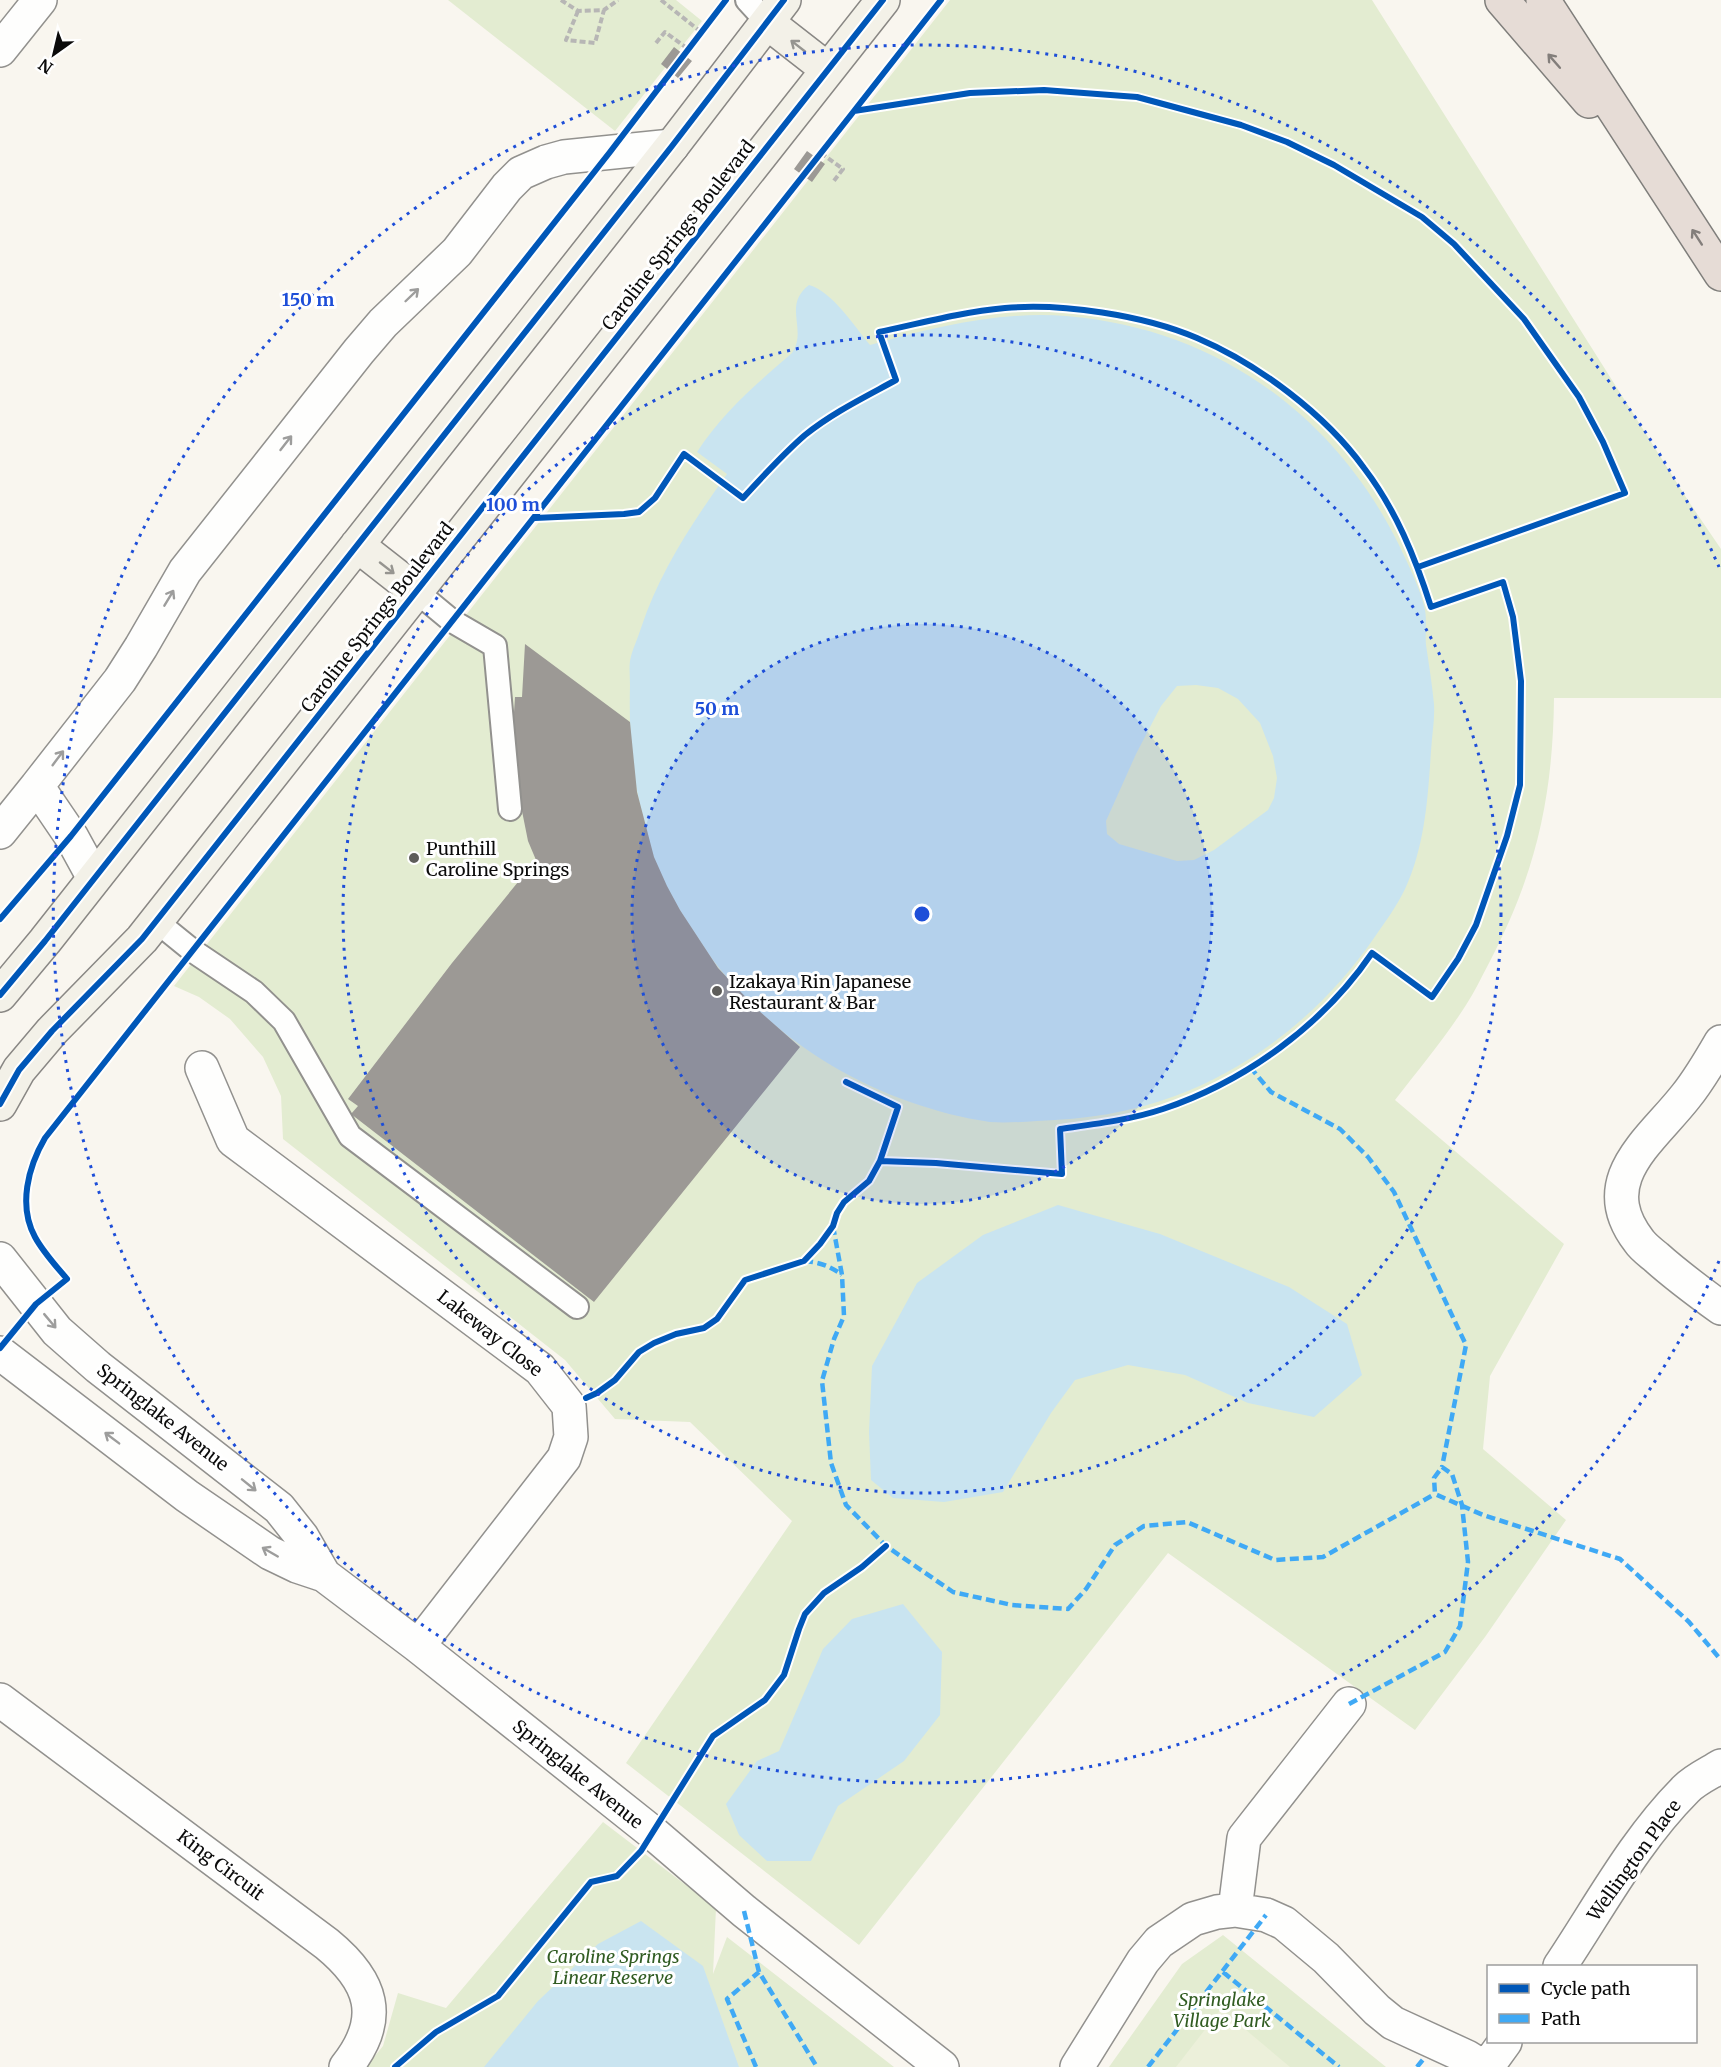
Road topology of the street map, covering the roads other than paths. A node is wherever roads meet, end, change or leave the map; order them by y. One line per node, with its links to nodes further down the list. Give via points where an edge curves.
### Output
1 (40, 0): 6 (street)
2 (883, 0): 7 (main road, Caroline Springs Boulevard)
3 (1502, 0): 9 (highway, one-way to 3)
4 (1543, 0): 9 (highway)
5 (766, 8): 7 (main road, one-way to 5); 8 (main road)
6 (0, 50)
7 (827, 69): 12 (main road, Caroline Springs Boulevard)
8 (672, 146): 11 (main road); 13 (street, one-way to 8, via 120,680 185,571 213,535 383,323 457,252 507,187 521,173 564,157)
9 (1674, 201): 10 (highway, one-way to 9)
10 (1721, 274)
11 (357, 545): 12 (main road, one-way to 12); 16 (main road)
12 (417, 591): 14 (lane, via 452,621 495,646); 17 (main road, Caroline Springs Boulevard)
13 (37, 786): 15 (street); 16 (street)
14 (510, 809)
15 (0, 832)
16 (94, 878): 18 (main road)
17 (156, 921): 21 (main road, Caroline Springs Boulevard, via 52,1031 19,1070); 23 (lane, via 254,992 284,1021 350,1136)
18 (0, 995)
19 (1721, 1042): 24 (street, via 1686,1097 1640,1149 1626,1171 1620,1193 1627,1220 1639,1242)
20 (202, 1068): 27 (street, Lakeway Close, via 233,1140 540,1369 569,1406 571,1437 564,1458)
21 (0, 1104)
22 (0, 1259): 26 (street, Springlake Avenue, one-way to 26, via 70,1343 279,1508)
23 (577, 1307)
24 (1721, 1308)
25 (0, 1353): 26 (street, Springlake Avenue, one-way to 25, via 270,1552 213,1514)
26 (324, 1575): 27 (street, Springlake Avenue)
27 (418, 1646): 35 (street, Springlake Avenue)
28 (0, 1700): 34 (street, King Circuit, via 318,1937 354,1969 368,1997 368,2019 365,2035)
29 (1350, 1704): 31 (street, via 1244,1839)
30 (1721, 1766): 32 (street, Wellington Place, via 1688,1787 1654,1825)
31 (1235, 1910): 36 (street, via 1192,1918 1159,1942 1143,1960); 37 (street, via 1266,1915 1284,1923 1393,2023)
32 (1561, 1965)
33 (1504, 2043): 37 (street)
34 (346, 2067)
35 (942, 2067)
36 (1077, 2067)
37 (1485, 2067)

